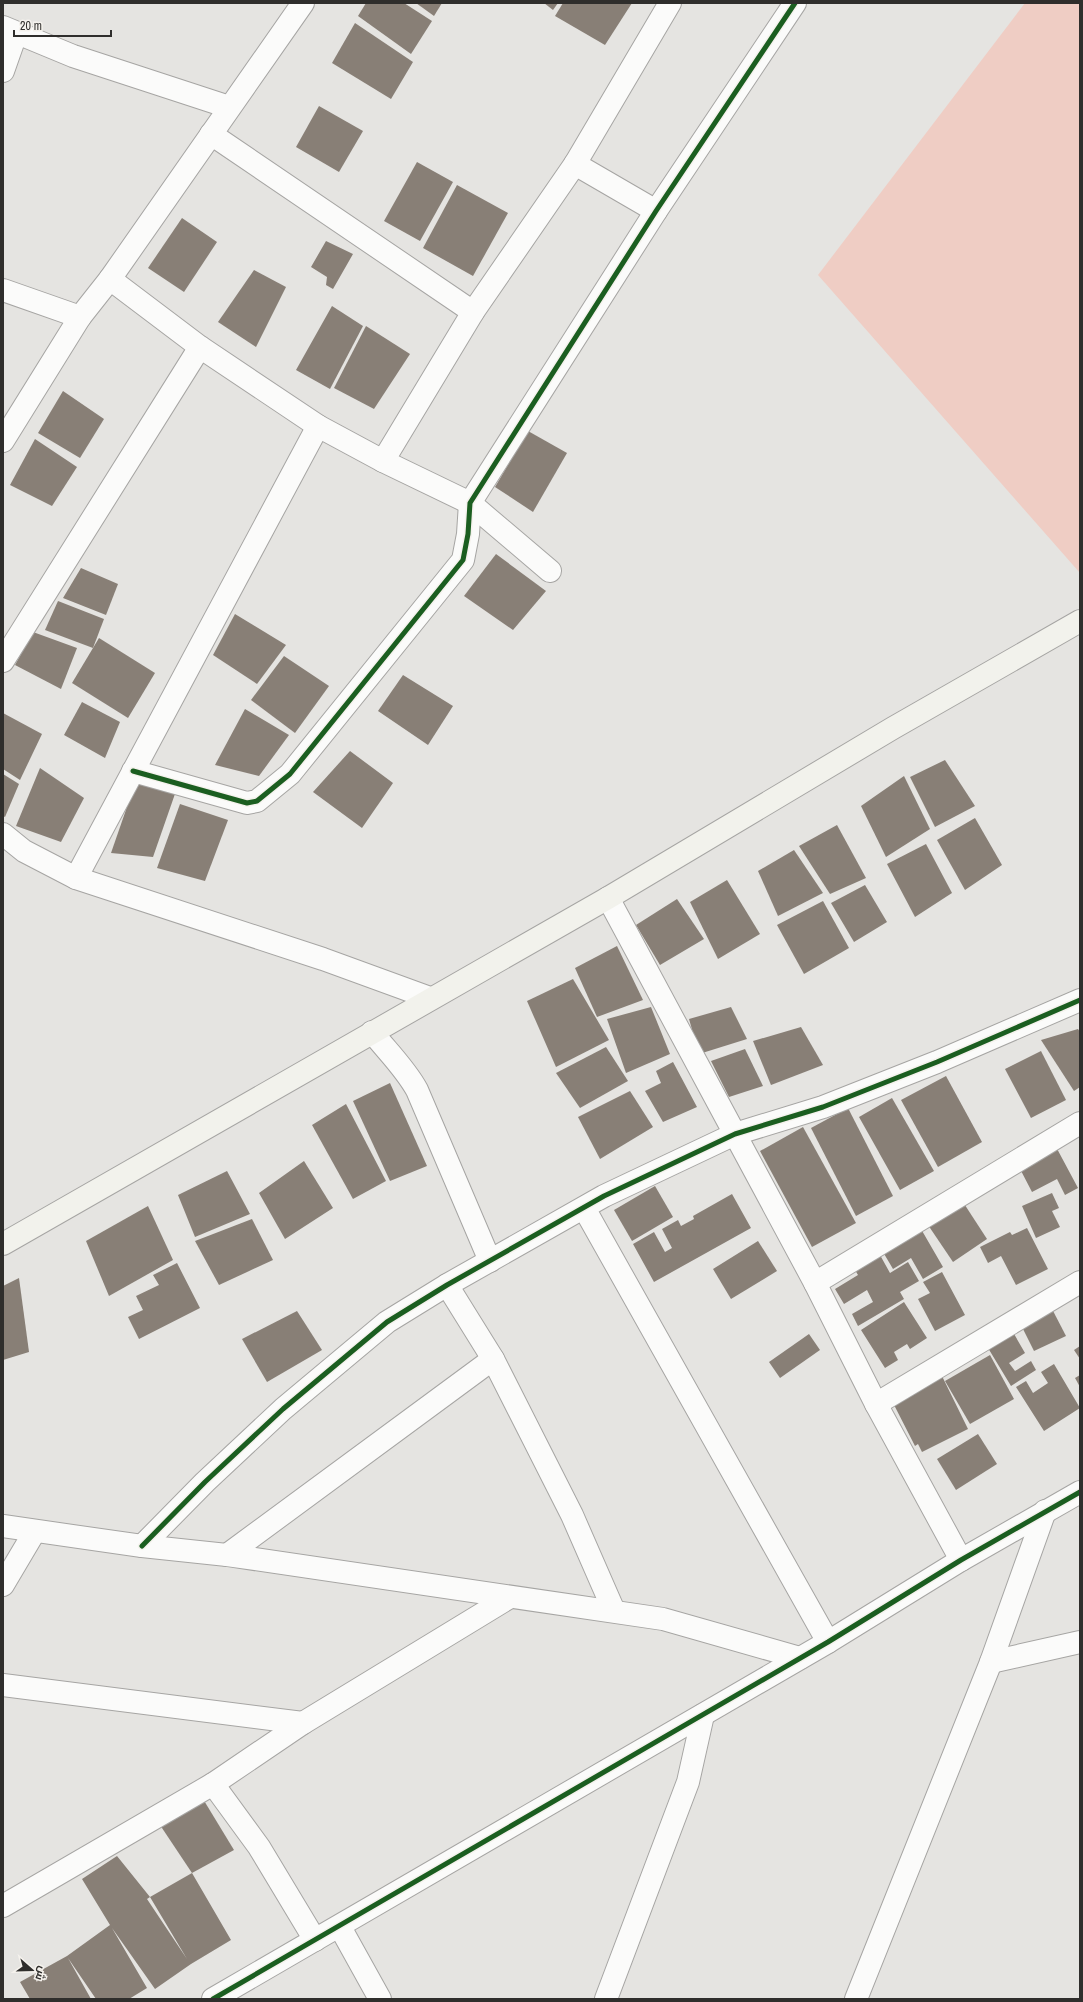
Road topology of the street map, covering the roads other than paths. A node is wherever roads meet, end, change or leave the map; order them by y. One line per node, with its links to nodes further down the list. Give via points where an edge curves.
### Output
1 (303, 3): 6 (street)
2 (670, 3): 8 (street)
3 (795, 3): 9 (street)
4 (10, 31): 5 (street); 6 (street, via 72,56)
5 (3, 71)
6 (229, 107): 7 (street)
7 (211, 134): 10 (street); 12 (street)
8 (575, 164): 9 (street); 12 (street)
9 (656, 211): 18 (street)
10 (110, 279): 13 (street); 14 (street)
11 (3, 290): 13 (street)
12 (473, 312): 17 (street)
13 (80, 316): 16 (street)
14 (200, 347): 15 (street); 21 (street)
15 (318, 426): 17 (street); 22 (street)
16 (4, 438)
17 (384, 461): 18 (street)
18 (470, 503): 19 (street); 22 (street, via 463,560 290,774 257,801 248,803)
19 (550, 572)
20 (1080, 621): 25 (main road, via 893,728)
21 (3, 661)
22 (133, 771): 24 (street)
23 (3, 834): 24 (street, via 24,851)
24 (76, 878): 26 (street, via 322,959)
25 (608, 898): 26 (main road); 30 (street)
26 (430, 998): 28 (main road)
27 (1080, 1000): 30 (street, via 937,1062 823,1107)
28 (372, 1032): 32 (main road); 33 (street, via 408,1074 417,1090)
29 (1080, 1123): 35 (street)
30 (735, 1134): 31 (street); 35 (street)
31 (584, 1208): 33 (street); 49 (street)
32 (3, 1244)
33 (490, 1261): 36 (street)
34 (1080, 1282): 38 (street)
35 (814, 1283): 38 (street)
36 (447, 1285): 37 (street); 43 (street, via 387,1322 283,1409)
37 (493, 1359): 44 (street); 48 (street, via 572,1515)
38 (876, 1404): 45 (street)
39 (1080, 1492): 40 (street)
40 (1045, 1511): 45 (street); 52 (street)
41 (3, 1526): 42 (street)
42 (35, 1531): 43 (street); 46 (street)
43 (142, 1546): 44 (street)
44 (227, 1554): 47 (street)
45 (961, 1560): 49 (street)
46 (3, 1585)
47 (510, 1597): 48 (street); 55 (street)
48 (614, 1611): 51 (street, via 663,1619)
49 (828, 1642): 51 (street)
50 (1080, 1642): 52 (street)
51 (800, 1658): 54 (street)
52 (991, 1662): 63 (street)
53 (3, 1685): 55 (street)
54 (703, 1714): 58 (street); 62 (street, via 688,1782)
55 (303, 1723): 56 (street)
56 (213, 1784): 57 (street); 59 (street, via 259,1847)
57 (3, 1906)
58 (340, 1927): 59 (street); 61 (street)
59 (315, 1940): 60 (street)
60 (213, 1999)
61 (380, 1999)
62 (606, 1999)
63 (856, 1999)

